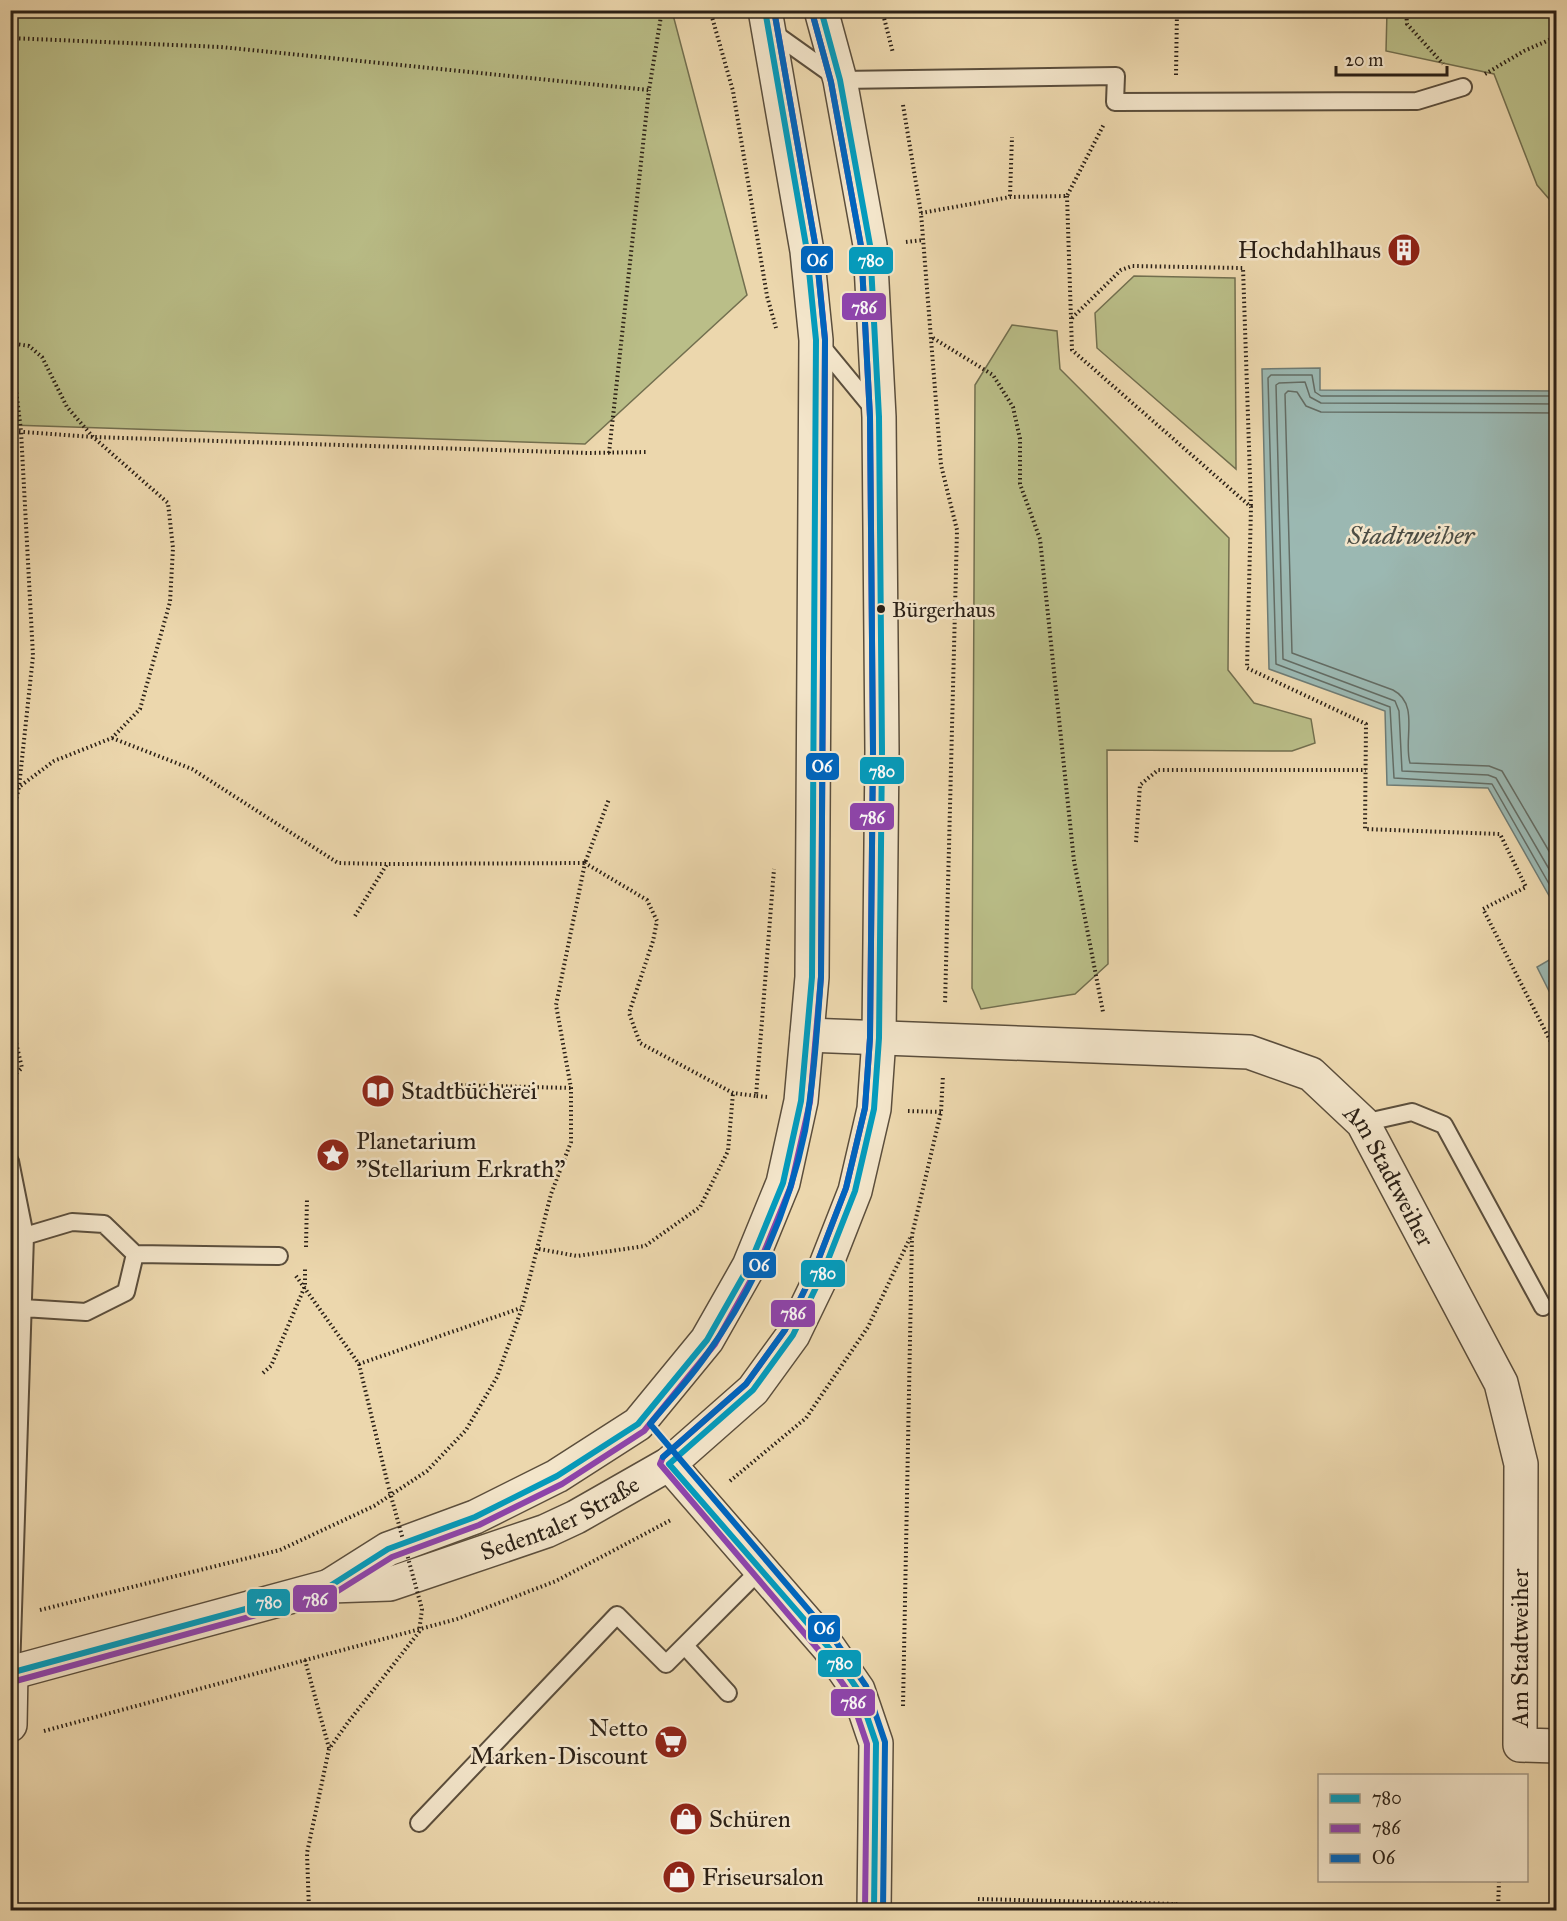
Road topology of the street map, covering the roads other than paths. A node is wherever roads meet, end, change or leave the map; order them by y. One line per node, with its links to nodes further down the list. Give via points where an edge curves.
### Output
1 (821, 10): 3 (street, Sedentaler Straße)
2 (767, 21): 3 (lane); 5 (street, Sedentaler Straße, via 807,251)
3 (840, 80): 4 (lane, via 1116,76 1115,102 1417,101); 6 (street, Sedentaler Straße, via 870,245)
4 (1463, 87)
5 (816, 340): 6 (lane); 7 (street, Sedentaler Straße, via 812,977)
6 (879, 417): 8 (street, Sedentaler Straße)
7 (807, 1035): 8 (street, Am Stadtweiher); 16 (street, Sedentaler Straße, via 801,1101 783,1183 749,1266 707,1340)
8 (879, 1038): 9 (street, Am Stadtweiher, via 1250,1052 1311,1074); 17 (street, Sedentaler Straße, via 874,1108 855,1191 793,1335 753,1390)
9 (1363, 1123): 14 (lane, via 1412,1112 1444,1125); 24 (street, Am Stadtweiher, via 1501,1383 1521,1464 1520,1745)
10 (10, 1161): 11 (lane)
11 (25, 1236): 12 (lane, via 72,1222 104,1224); 15 (lane)
12 (135, 1254): 13 (lane); 15 (lane, via 126,1292 86,1311)
13 (279, 1256)
14 (1543, 1307)
15 (23, 1308): 21 (lane)
16 (638, 1424): 17 (street); 19 (street, Sedentaler Straße, via 557,1476 475,1517 388,1549)
17 (669, 1464): 18 (street); 19 (street, Sedentaler Straße, via 546,1531 390,1584)
18 (761, 1569): 20 (lane); 26 (street, via 829,1648 858,1690 876,1743)
19 (330, 1586): 21 (street, Sedentaler Straße)
20 (685, 1646): 22 (lane); 25 (lane, via 666,1664 617,1615)
21 (11, 1672): 23 (street)
22 (728, 1693)
23 (22, 1730)
24 (1557, 1746)
25 (419, 1823)
26 (874, 1911)

